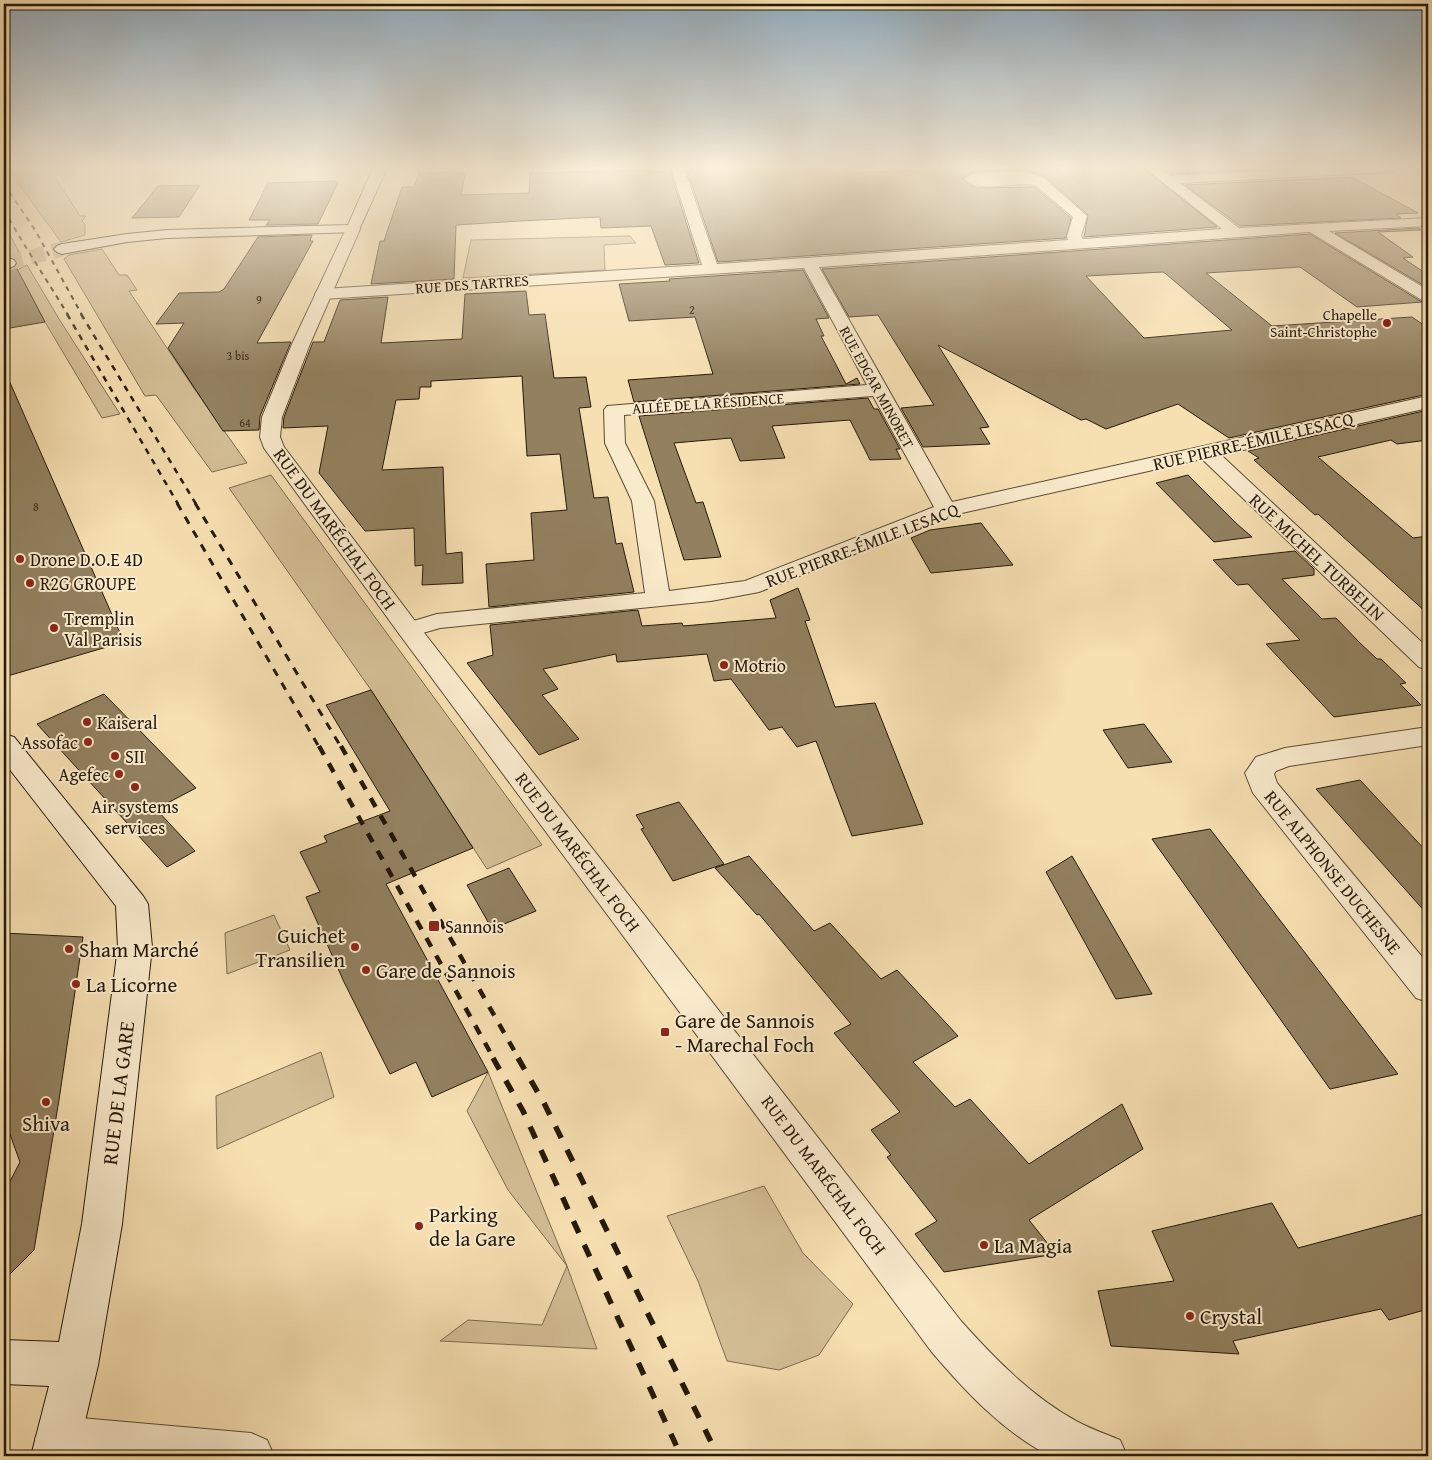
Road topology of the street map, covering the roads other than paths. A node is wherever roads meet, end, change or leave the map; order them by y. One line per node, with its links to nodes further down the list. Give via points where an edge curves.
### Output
1 (146, 236): 8 (street)
2 (350, 236): 11 (street, RUE DU MARÉCHAL FOCH)
3 (700, 236): 10 (street)
4 (1074, 236): 7 (street)
5 (1191, 236): 7 (street, RUE DES TARTRES)
6 (1328, 236): 12 (street)
7 (1077, 244): 9 (street, RUE DES TARTRES)
8 (62, 249)
9 (809, 263): 10 (street, RUE DES TARTRES); 13 (street, RUE EDGAR MINORET)
10 (711, 269): 11 (street, RUE DES TARTRES)
11 (323, 294): 18 (street, RUE DU MARÉCHAL FOCH, via 272,417 270,437 281,458)
12 (1428, 297)
13 (879, 390): 16 (street, RUE EDGAR MINORET); 17 (street, ALLÉE DE LA RÉSIDENCE, via 614,410 615,443 643,502)
14 (1428, 402): 15 (street, RUE PIERRE-ÉMILE LESACQ)
15 (1205, 451): 16 (street, RUE PIERRE-ÉMILE LESACQ); 19 (street, RUE MICHEL TURBELIN)
16 (946, 510): 17 (street, RUE PIERRE-ÉMILE LESACQ, via 751,587)
17 (658, 600): 18 (street, RUE PIERRE-ÉMILE LESACQ, via 437,621)
18 (409, 630): 27 (street, RUE DU MARÉCHAL FOCH, via 951,1342 990,1383 1028,1414 1085,1451)
19 (1428, 662)
20 (1428, 736): 22 (street, RUE ALPHONSE DUCHESNE, via 1285,757 1266,764 1260,773 1263,786)
21 (4, 743): 24 (street, RUE DE LA GARE, via 132,904 135,947 102,1224)
22 (1428, 988)
23 (4, 1362): 24 (street)
24 (76, 1365): 25 (street, RUE DE LA GARE)
25 (56, 1447): 26 (street)
26 (251, 1456)
27 (1104, 1456)

